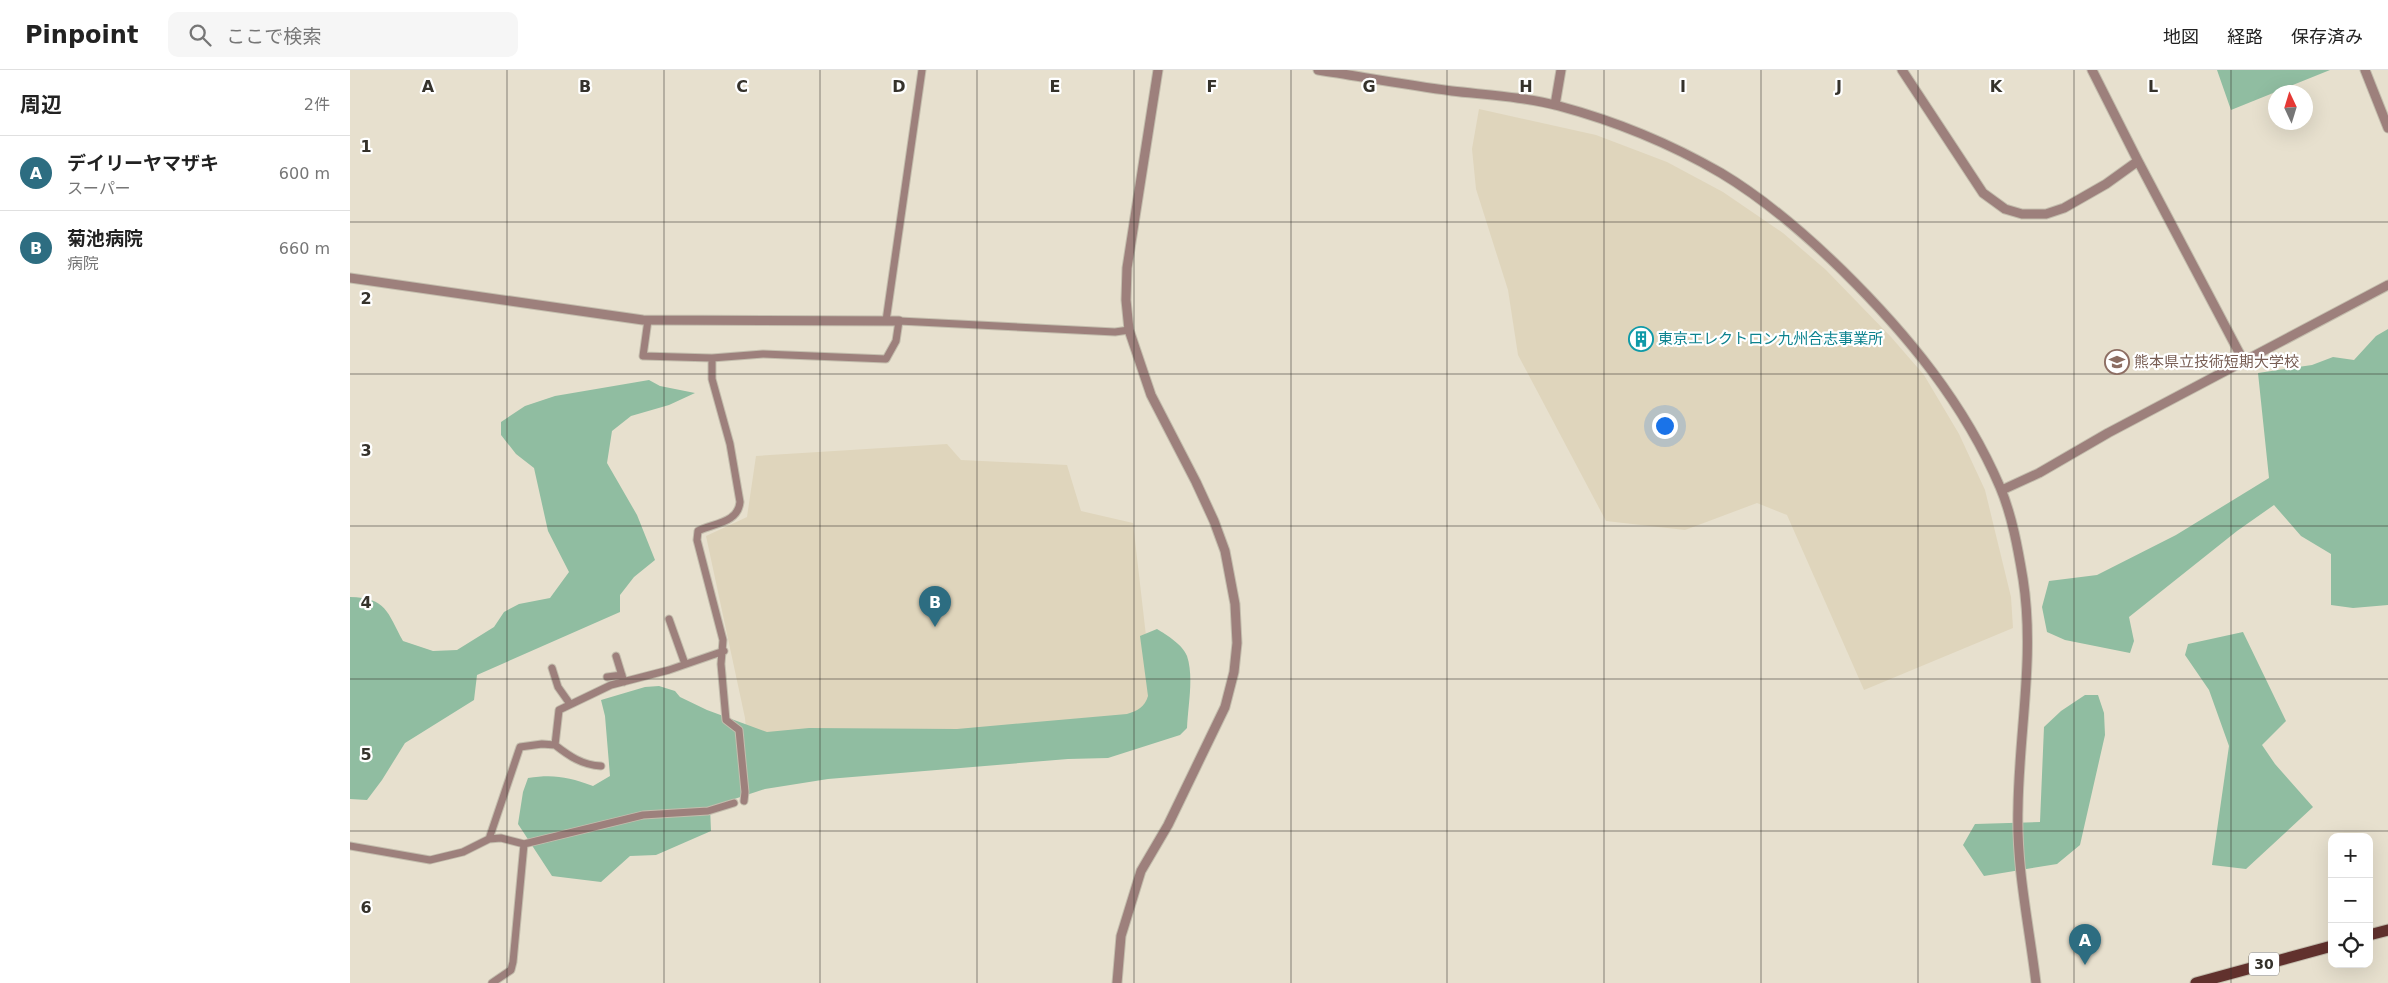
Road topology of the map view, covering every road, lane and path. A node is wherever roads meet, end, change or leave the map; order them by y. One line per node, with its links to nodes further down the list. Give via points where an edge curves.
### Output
1 (922, 70): 14 (street)
2 (1158, 70): 16 (street, via 1127,268)
3 (1318, 70): 8 (street)
4 (1561, 70): 8 (street)
5 (1902, 70): 10 (street, via 1983,193 2006,209 2022,214 2046,214 2064,208)
6 (2092, 70): 10 (street)
7 (2365, 70): 9 (street)
8 (1555, 105): 19 (street, via 1628,129 1672,148 1722,173 1781,215 1868,295 1942,381)
9 (2388, 128)
10 (2138, 161): 18 (street)
11 (350, 278): 13 (street)
12 (2388, 285): 18 (street)
13 (648, 320): 14 (street); 17 (street, via 643,356)
14 (886, 321): 15 (street)
15 (900, 321): 16 (street, via 1115,332); 17 (street, via 896,341 886,359 763,354)
16 (1129, 330): 39 (street, via 1151,395 1196,482 1225,551 1235,604 1237,643 1225,707 1168,825 1141,870 1121,936)
17 (712, 358): 21 (street, via 712,379 730,444 740,502 733,518 698,531 697,540)
18 (2243, 360): 19 (street, via 2039,473)
19 (2002, 490): 40 (street, via 2026,605 2027,691 2018,810 2019,847)
20 (668, 619): 23 (street)
21 (724, 651): 23 (street); 30 (street, via 721,664 726,720 739,730)
22 (616, 656): 26 (street)
23 (685, 664): 26 (street)
24 (552, 668): 27 (street, via 558,687)
25 (607, 677): 26 (street)
26 (623, 679): 27 (street)
27 (570, 704): 28 (street, via 559,710)
28 (555, 745): 29 (street, via 575,760); 32 (street, via 520,747)
29 (601, 766)
30 (744, 801)
31 (734, 804): 33 (street, via 708,811 643,815)
32 (489, 839): 33 (street, via 501,838); 34 (street, via 463,852 430,860)
33 (524, 844): 38 (street, via 514,962 511,970)
34 (350, 846)
35 (2388, 930): 36 (main road)
36 (2373, 934)
37 (2328, 947): 41 (main road, 30)
38 (492, 983)
39 (1117, 983)
40 (2036, 983)
41 (2196, 983)

